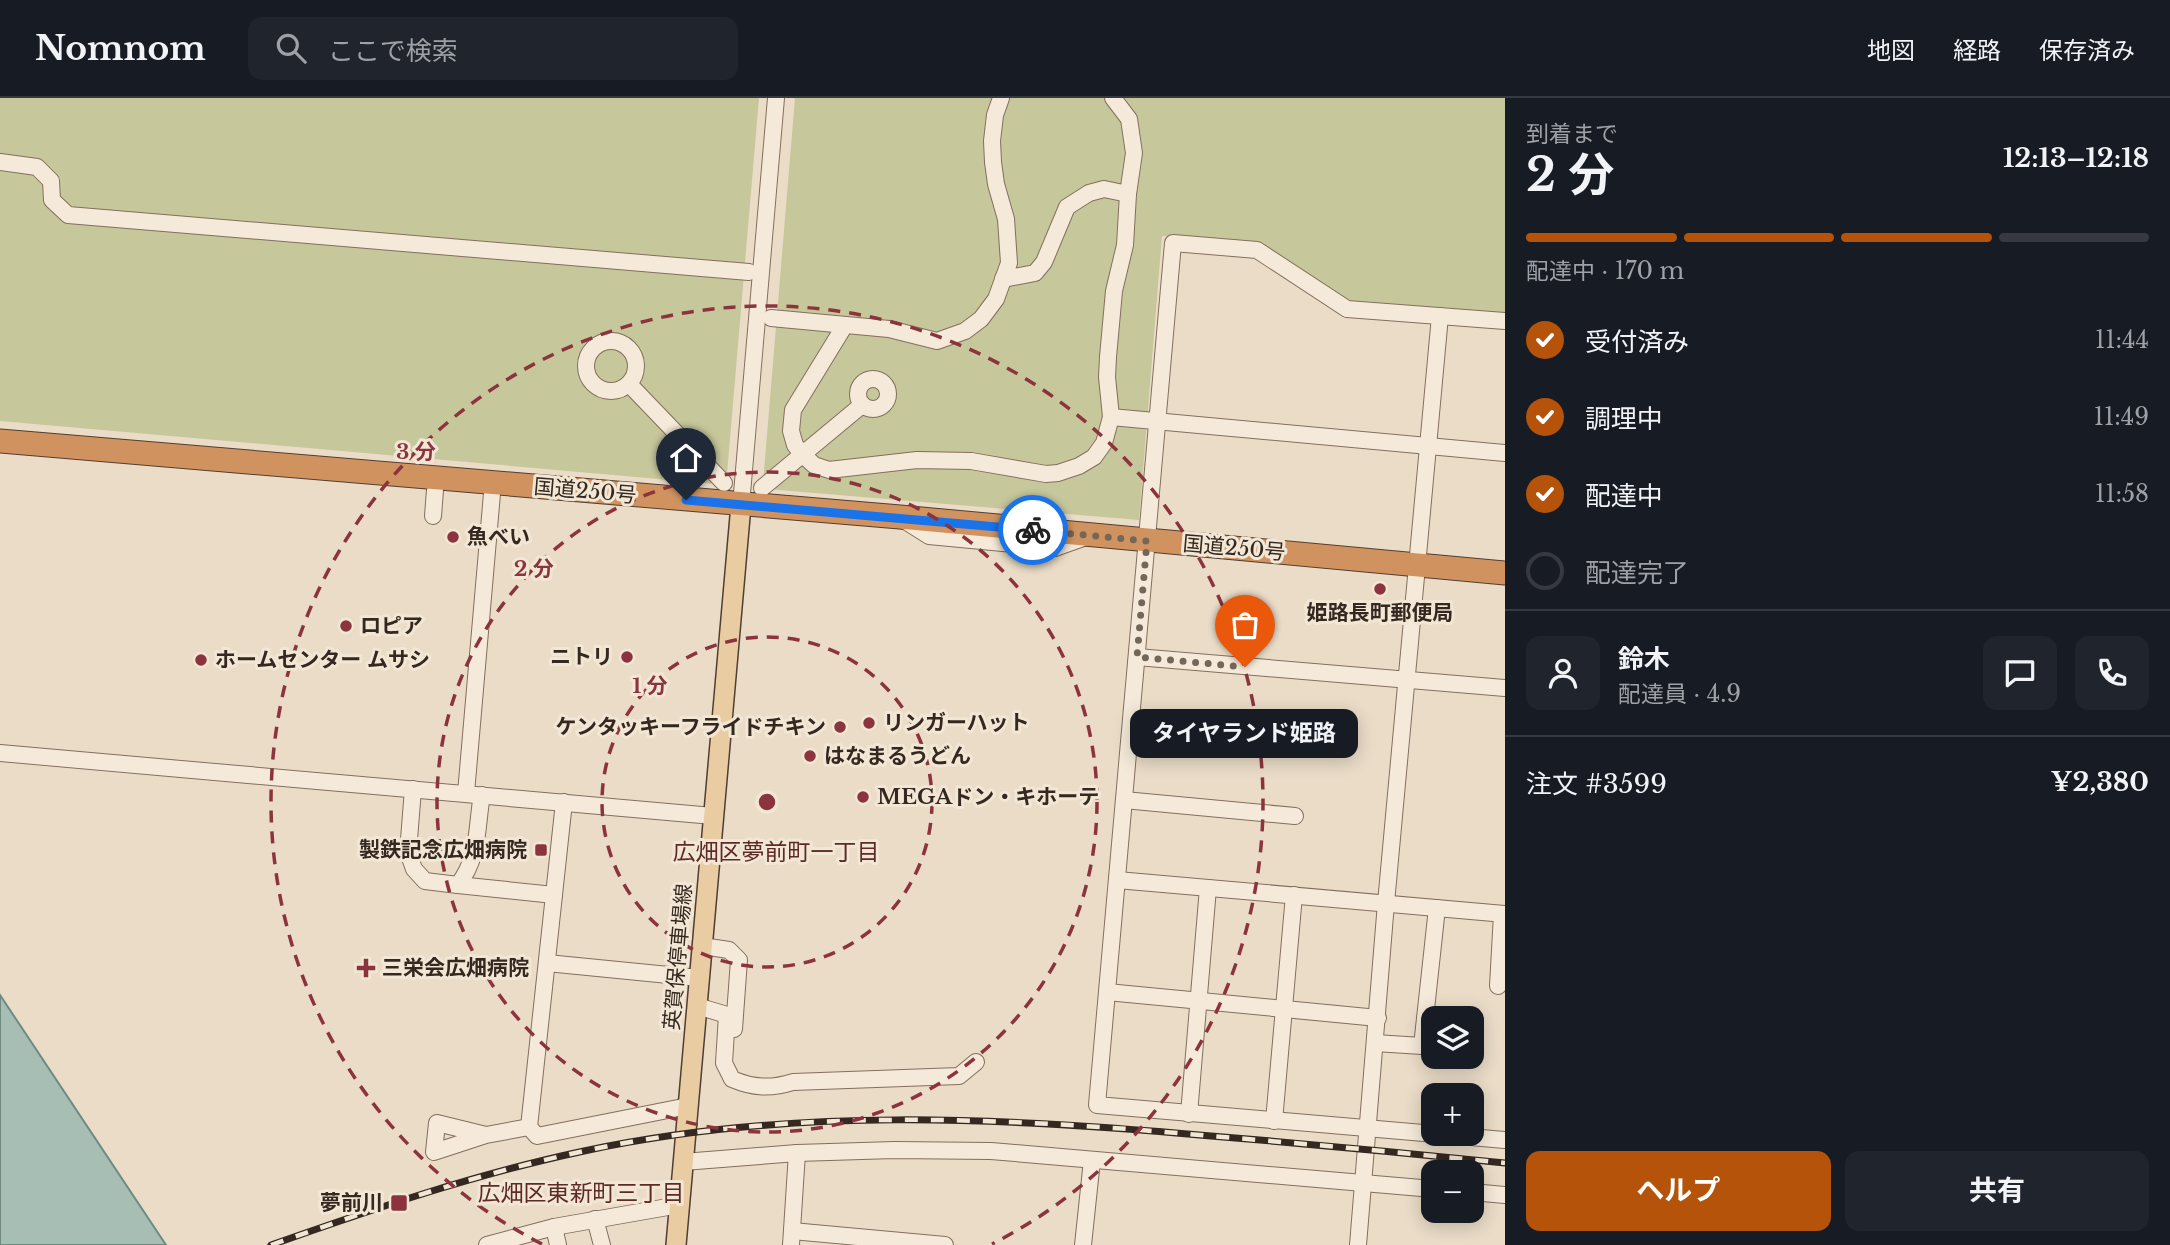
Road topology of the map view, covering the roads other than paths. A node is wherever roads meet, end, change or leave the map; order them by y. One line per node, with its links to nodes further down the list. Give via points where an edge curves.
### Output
1 (776, 98): 24 (street)
2 (1000, 98): 7 (street, via 992,141 996,184 1009,236 1009,263)
3 (1113, 98): 5 (street, via 1129,119 1134,140)
4 (0, 162): 6 (street, via 37,167 51,181 52,200 68,215)
5 (1128, 194): 7 (street, via 1104,189 1067,207 1035,273); 14 (street, via 1108,357)
6 (749, 272)
7 (1003, 279): 11 (street, via 996,299 981,319 965,331 937,341 889,329)
8 (1440, 316): 10 (street); 15 (street, via 1347,309 1257,250 1173,243); 17 (street)
9 (771, 318): 11 (street)
10 (1505, 321)
11 (845, 325): 19 (street, via 793,410 791,430)
12 (629, 384): 21 (street)
13 (862, 405): 19 (street)
14 (1111, 417): 15 (street); 19 (street, via 1104,443 1094,457 1058,473 927,460 829,470)
15 (1158, 421): 17 (street); 26 (street)
16 (0, 441): 20 (highway, 国道250号)
17 (1428, 446): 18 (street); 27 (street)
18 (1505, 453)
19 (802, 454): 22 (street)
20 (493, 482): 24 (highway, 国道250号); 34 (street)
21 (724, 483)
22 (762, 488)
23 (435, 490): 25 (street)
24 (741, 505): 26 (highway, 国道250号); 37 (main road, 英賀保停車場線)
25 (433, 516)
26 (1147, 541): 27 (highway, 国道250号); 29 (street)
27 (1417, 565): 28 (highway, 国道250号); 30 (street)
28 (1505, 573)
29 (1137, 657): 30 (street); 35 (street)
30 (1407, 681): 31 (street); 44 (street)
31 (1505, 688)
32 (0, 753): 33 (street)
33 (413, 789): 34 (street); 40 (street, via 408,852 414,869 425,881)
34 (474, 794): 36 (street); 40 (street, via 474,856)
35 (1125, 800): 38 (street); 39 (street)
36 (564, 802): 37 (street); 42 (street)
37 (713, 816): 47 (main road, 英賀保停車場線)
38 (1295, 816)
39 (1117, 880): 41 (street); 51 (street)
40 (458, 885): 42 (street)
41 (1208, 888): 43 (street); 52 (street)
42 (554, 895): 48 (street)
43 (1294, 895): 44 (street); 54 (street)
44 (1386, 903): 45 (street); 55 (street)
45 (1437, 908): 46 (street); 56 (street, via 1422,1046)
46 (1504, 914): 50 (street)
47 (702, 946): 49 (main road, 英賀保停車場線); 58 (street, via 729,950 738,960 734,1065 745,1075 778,1076)
48 (547, 963): 49 (street); 62 (street)
49 (699, 978): 53 (main road, 英賀保停車場線)
50 (1498, 986)
51 (1107, 992): 52 (street); 60 (street, via 1097,1105)
52 (1199, 1001): 54 (street); 60 (street)
53 (697, 1006): 58 (street, via 727,1015 724,1063 732,1079 775,1087); 59 (main road, 英賀保停車場線)
54 (1284, 1009): 55 (street); 61 (street)
55 (1378, 1018): 56 (street)
56 (1375, 1043): 63 (street)
57 (976, 1062): 58 (street, via 959,1076)
58 (793, 1082)
59 (688, 1106): 62 (street, via 537,1136); 68 (main road, 英賀保停車場線)
60 (1189, 1114): 61 (street)
61 (1274, 1121): 63 (street)
62 (529, 1127): 64 (street)
63 (1368, 1129): 65 (street); 69 (street)
64 (486, 1135)
65 (1505, 1140)
66 (797, 1153): 67 (street, via 991,1151); 68 (street); 76 (street)
67 (1092, 1160): 69 (street); 82 (street)
68 (683, 1162): 73 (main road, 英賀保停車場線)
69 (1363, 1183): 70 (street); 83 (street)
70 (1421, 1188)
71 (1484, 1193): 72 (street)
72 (1505, 1195)
73 (679, 1205): 74 (street); 80 (main road, 英賀保停車場線)
74 (595, 1219): 75 (street); 79 (street)
75 (554, 1227): 77 (street); 78 (street)
76 (791, 1238): 81 (street)
77 (487, 1245)
78 (558, 1245)
79 (602, 1245)
80 (676, 1245)
81 (945, 1245)
82 (1083, 1245)
83 (1358, 1245)

